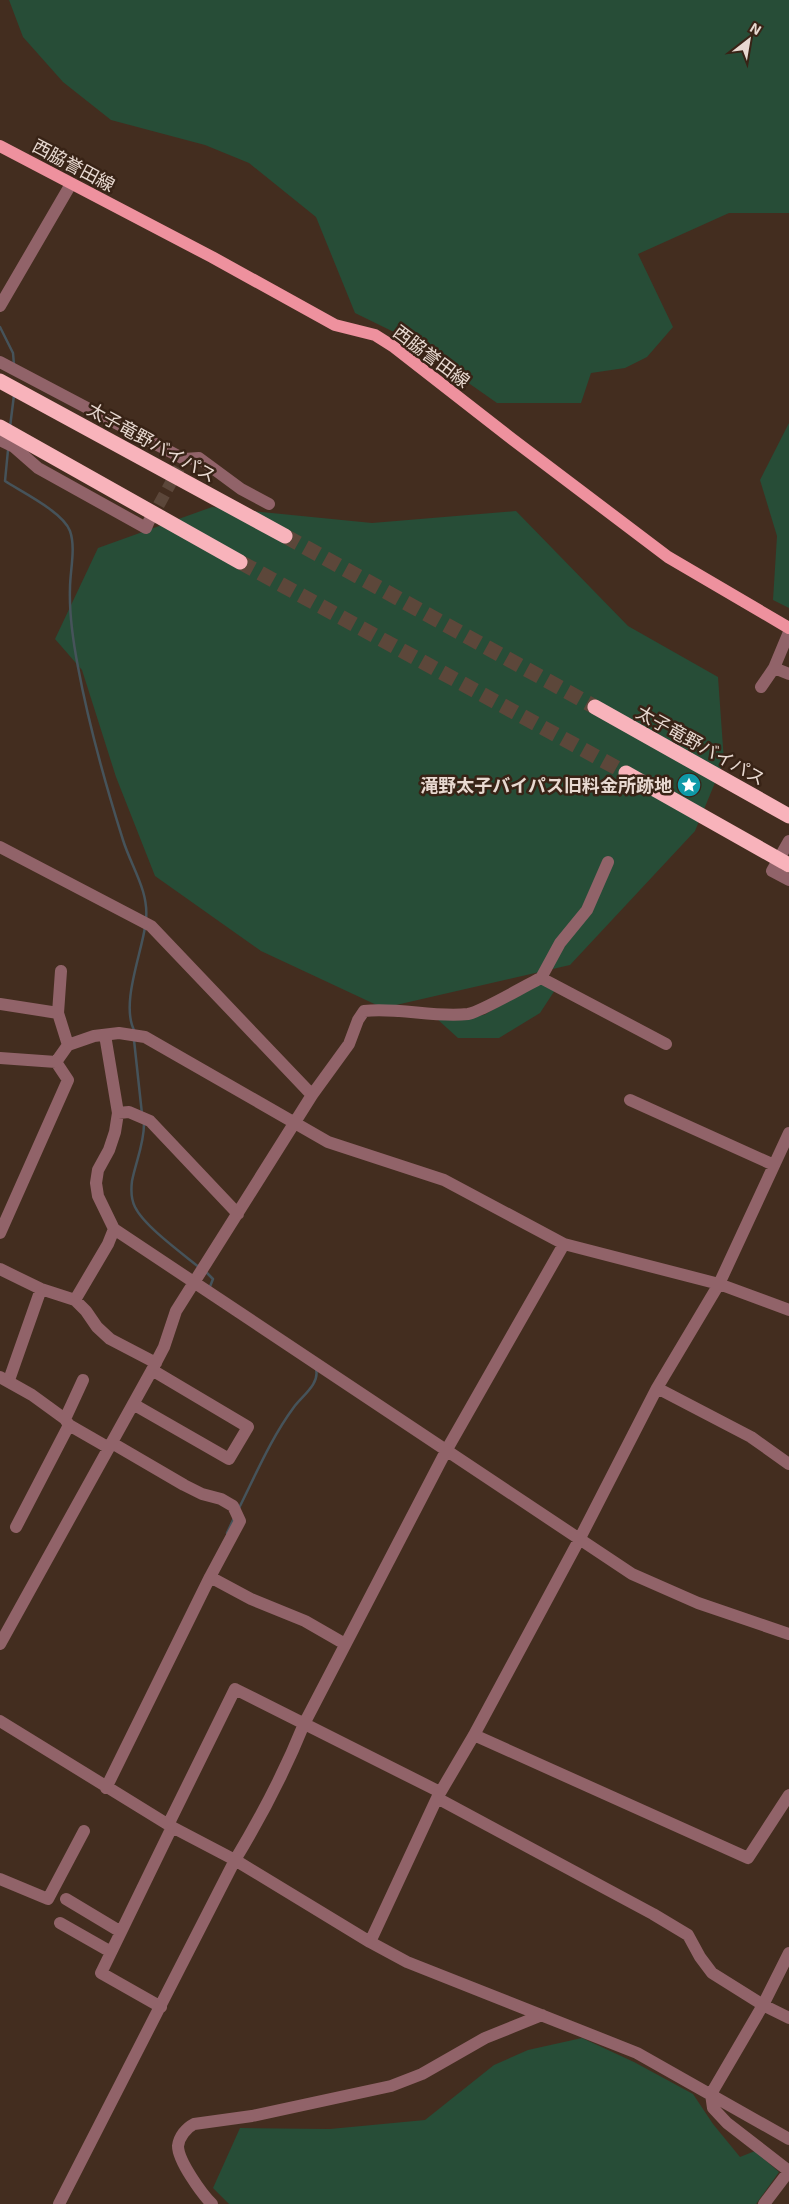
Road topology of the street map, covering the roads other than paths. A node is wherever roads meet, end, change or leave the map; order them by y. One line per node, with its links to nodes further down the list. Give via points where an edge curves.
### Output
1 (0, 146): 2 (main road, 西脇誉田線)
2 (71, 184): 3 (street); 12 (main road, 西脇誉田線, via 335,325 382,339 668,557)
3 (0, 306)
4 (0, 362): 8 (street, via 182,464 199,458 241,489)
5 (0, 380): 10 (highway, 太子竜野バイパス)
6 (0, 427): 11 (highway)
7 (0, 440): 9 (street, via 14,447 38,468)
8 (270, 504)
9 (148, 524)
10 (285, 536)
11 (240, 562)
12 (789, 628)
13 (789, 632): 14 (street)
14 (774, 668): 15 (street); 16 (street)
15 (789, 674)
16 (761, 687)
17 (595, 708): 19 (highway, 太子竜野バイパス)
18 (626, 773): 23 (highway)
19 (789, 816)
20 (789, 841): 24 (street, via 772,872)
21 (0, 847): 34 (street, via 151,926)
22 (608, 862): 26 (street, via 587,910 560,943)
23 (787, 864)
24 (789, 880)
25 (62, 971): 28 (street)
26 (541, 978): 31 (street); 34 (street, via 470,1014 364,1011 348,1044)
27 (0, 1004): 28 (street)
28 (58, 1013): 30 (street)
29 (105, 1035): 30 (street); 36 (street); 37 (street, via 119,1033 145,1037)
30 (68, 1044): 33 (street)
31 (666, 1044)
32 (0, 1058): 33 (street)
33 (56, 1062): 42 (street, via 68,1080)
34 (312, 1095): 37 (street)
35 (630, 1100): 39 (street)
36 (118, 1113): 40 (street, via 128,1112 150,1121); 41 (street, via 115,1132 98,1170 96,1183 98,1196)
37 (296, 1123): 40 (street); 43 (street, via 328,1142 444,1180)
38 (789, 1133): 39 (street)
39 (774, 1165): 46 (street)
40 (238, 1214): 45 (street)
41 (114, 1229): 45 (street); 48 (street)
42 (0, 1233)
43 (564, 1244): 46 (street); 57 (street)
44 (0, 1269): 47 (street)
45 (195, 1283): 50 (street, via 176,1311); 57 (street)
46 (719, 1284): 49 (street); 53 (street)
47 (40, 1289): 48 (street); 51 (street)
48 (75, 1300): 50 (street, via 110,1339)
49 (789, 1310)
50 (154, 1366): 54 (street); 54 (street, via 248,1427 229,1459)
51 (4, 1379): 55 (street)
52 (83, 1380): 55 (street)
53 (657, 1388): 58 (street, via 751,1436); 60 (street)
54 (133, 1404): 56 (street)
55 (67, 1422): 56 (street); 59 (street)
56 (111, 1446): 61 (street, via 202,1494 233,1506 240,1521); 63 (street)
57 (446, 1451): 60 (street); 64 (street)
58 (789, 1464)
59 (16, 1527)
60 (579, 1540): 62 (street, via 632,1574 698,1603); 67 (street)
61 (210, 1577): 64 (street, via 251,1599 305,1621); 68 (street)
62 (789, 1634)
63 (0, 1644)
64 (345, 1644): 66 (street)
65 (0, 1721): 68 (street)
66 (304, 1724): 69 (street); 71 (street, via 235,1690); 73 (street, via 260,1817)
67 (474, 1734): 69 (street); 70 (street, via 748,1858)
68 (106, 1788): 71 (street)
69 (439, 1795): 78 (street); 81 (street, via 688,1935 712,1973)
70 (789, 1795)
71 (170, 1826): 73 (street); 77 (street)
72 (84, 1832): 74 (street, via 48,1899)
73 (235, 1860): 78 (street); 82 (street)
74 (0, 1879)
75 (66, 1899): 77 (street)
76 (60, 1923): 79 (street)
77 (120, 1932): 79 (street)
78 (370, 1942): 83 (street, via 456,1983)
79 (111, 1952): 82 (street, via 101,1973)
80 (789, 1953): 81 (street)
81 (763, 2005): 84 (street); 85 (street)
82 (161, 2007): 88 (street)
83 (542, 2015): 85 (street, via 637,2053); 89 (street, via 485,2038 422,2074 391,2086 252,2116 194,2124 186,2129 178,2146 182,2160)
84 (789, 2018)
85 (711, 2094): 86 (street); 87 (street, via 713,2108 728,2123)
86 (789, 2139)
87 (789, 2171): 90 (street)
88 (59, 2204)
89 (212, 2204)
90 (764, 2204)

